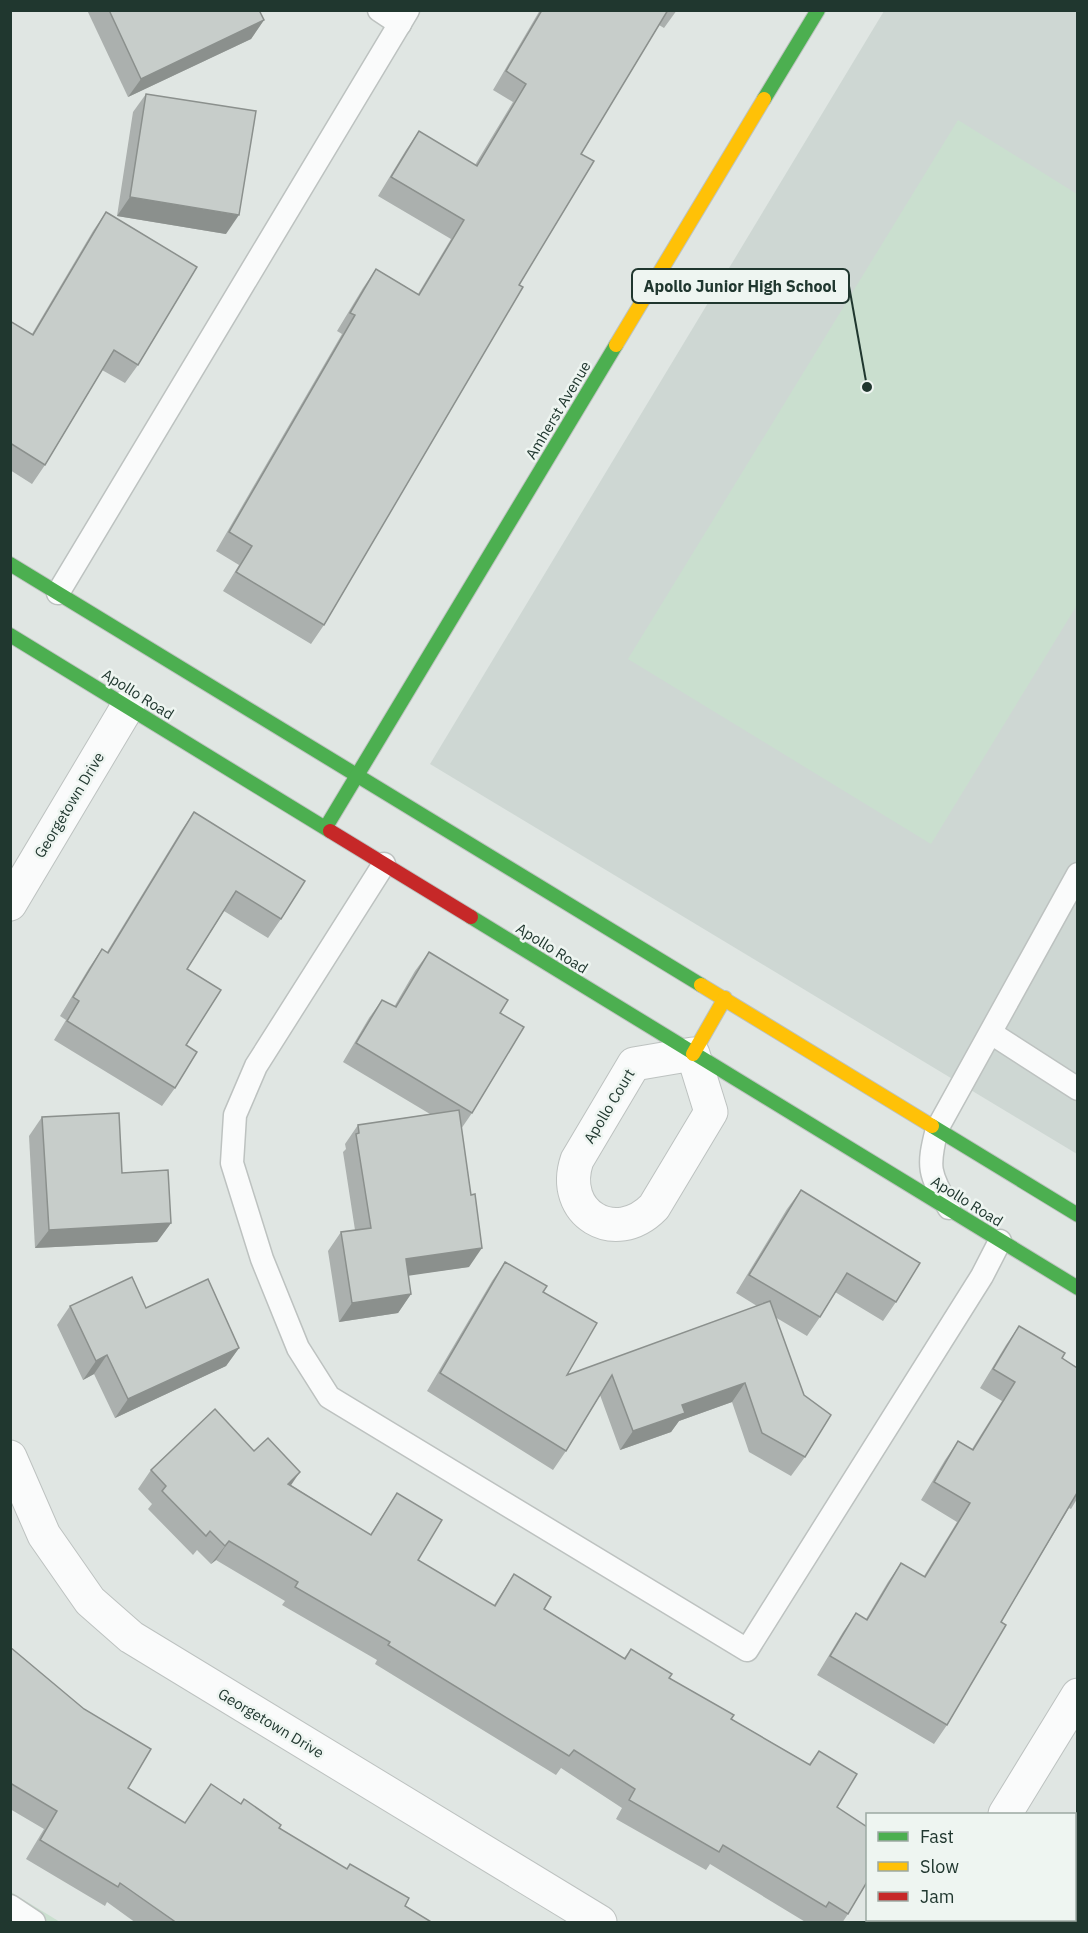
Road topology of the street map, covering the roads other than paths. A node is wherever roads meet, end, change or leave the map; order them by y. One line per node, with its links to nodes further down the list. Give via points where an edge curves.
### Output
1 (379, 10): 3 (lane)
2 (818, 10): 8 (street, Amherst Avenue)
3 (404, 17): 5 (lane)
4 (10, 564): 5 (street)
5 (58, 593): 8 (street)
6 (10, 635): 7 (street, Apollo Road)
7 (128, 706): 9 (street, Apollo Road); 12 (street, Georgetown Drive)
8 (357, 775): 9 (street, Amherst Avenue); 13 (street)
9 (326, 827): 10 (street, Apollo Road)
10 (384, 864): 15 (street, Apollo Road); 20 (lane, via 256,1066 235,1115 232,1163 262,1259 298,1348 328,1397 747,1650)
11 (1077, 874): 14 (lane)
12 (10, 904)
13 (725, 998): 15 (street); 17 (street)
14 (991, 1033): 16 (lane); 17 (lane)
15 (693, 1054): 15 (street, Apollo Court, via 634,1064 572,1173 573,1186 584,1210 595,1219 620,1225 645,1216 706,1121 711,1112); 18 (street, Apollo Road)
16 (1077, 1089)
17 (937, 1129): 18 (lane, via 928,1161); 19 (street)
18 (950, 1210): 20 (street, Apollo Road)
19 (1077, 1215)
20 (1000, 1241): 21 (street, Apollo Road)
21 (1077, 1288)
22 (10, 1457): 27 (street, Georgetown Drive, via 44,1536 90,1602 131,1637)
23 (1077, 1695): 24 (street)
24 (1006, 1813)
25 (10, 1906): 26 (lane)
26 (34, 1923)
27 (600, 1923)

